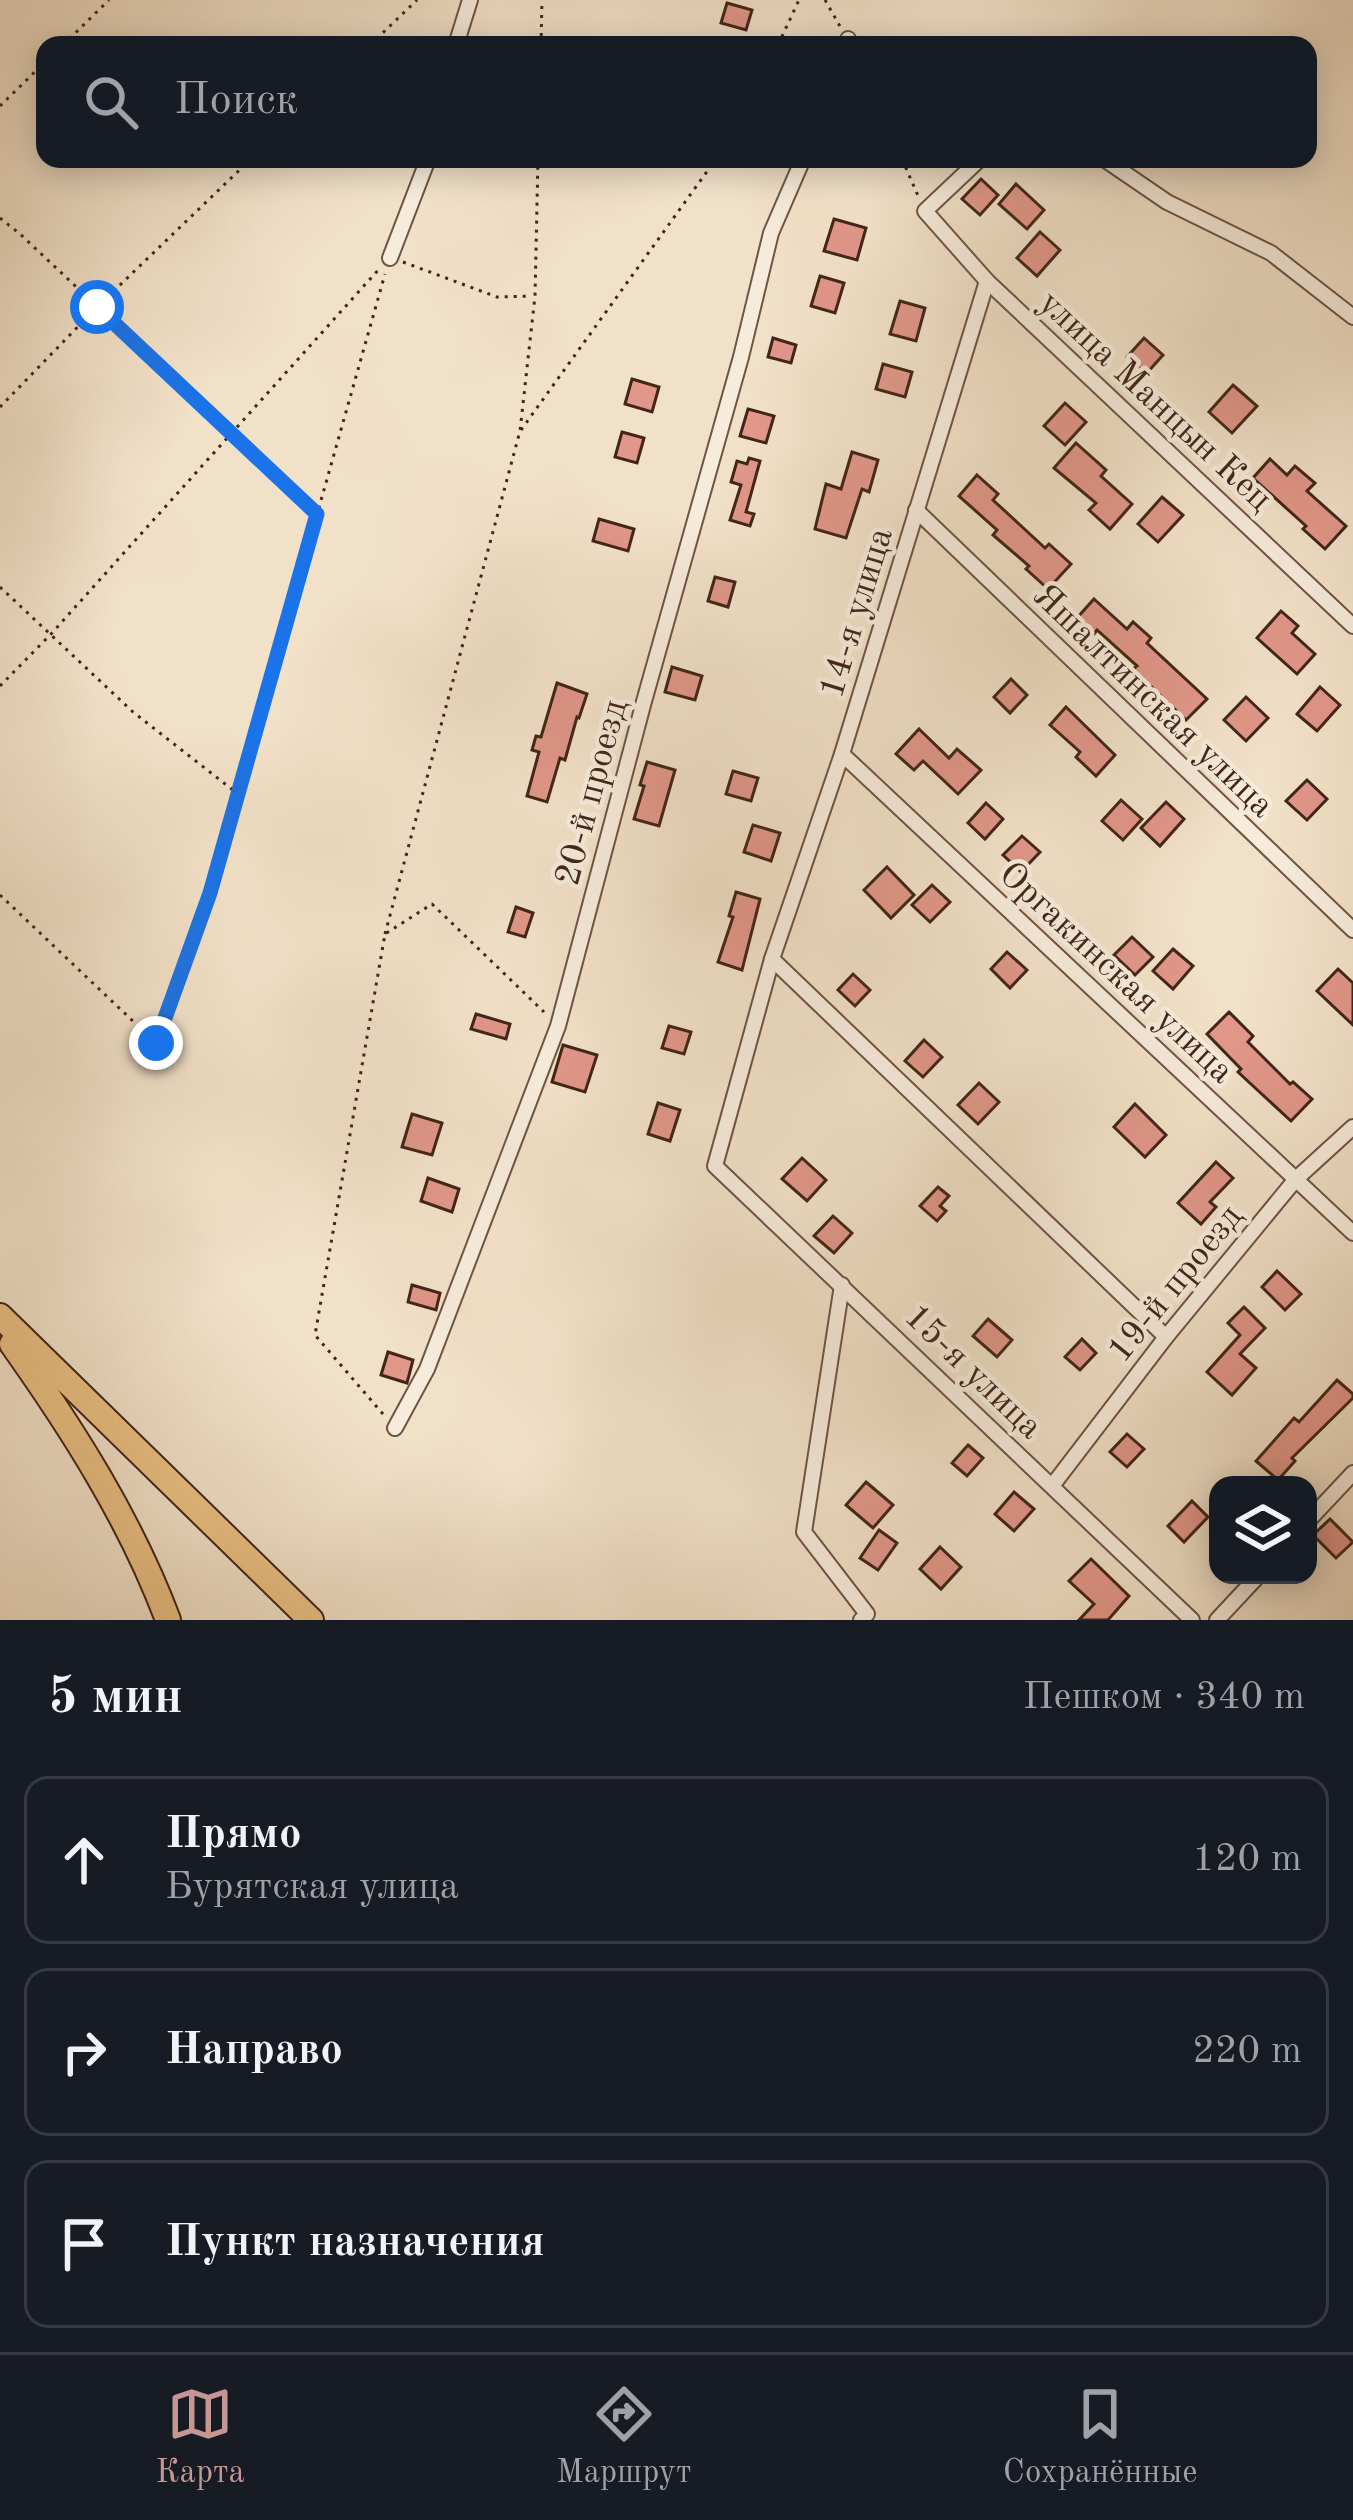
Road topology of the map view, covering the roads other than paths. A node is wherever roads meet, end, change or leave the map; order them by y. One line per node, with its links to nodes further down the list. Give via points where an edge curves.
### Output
1 (470, 0): 2 (street)
2 (459, 36)
3 (425, 168): 7 (street)
4 (799, 168): 23 (street, 20-й проезд, via 771,233 558,1026 427,1369)
5 (970, 168): 8 (street, улица Манцын Кец, via 925,211)
6 (1117, 168): 9 (street, via 1166,202 1271,253)
7 (390, 258)
8 (987, 281): 10 (street, 14-я улица); 11 (street, улица Манцын Кец)
9 (1353, 317)
10 (916, 510): 12 (street, 14-я улица); 13 (street, Яшалтинская улица)
11 (1353, 626)
12 (842, 754): 14 (street, 14-я улица); 17 (street, Оргакинская улица)
13 (1353, 931)
14 (772, 959): 16 (street, 14-я улица); 22 (street)
15 (1353, 1127): 17 (street, 19-й проезд)
16 (715, 1166): 19 (street, 15-я улица)
17 (1295, 1179): 18 (street, Оргакинская улица); 22 (street, 19-й проезд)
18 (1353, 1233)
19 (842, 1285): 25 (street, 15-я улица); 28 (street, via 804,1532)
20 (0, 1316): 30 (highway)
21 (0, 1328): 29 (highway, via 92,1465)
22 (1166, 1336): 25 (street, 19-й проезд)
23 (395, 1428)
24 (1353, 1473): 26 (street)
25 (1052, 1486): 31 (street, 15-я улица)
26 (1317, 1511)
27 (1250, 1584): 32 (street)
28 (867, 1618)
29 (168, 1620)
30 (311, 1620)
31 (1192, 1620)
32 (1217, 1620)

